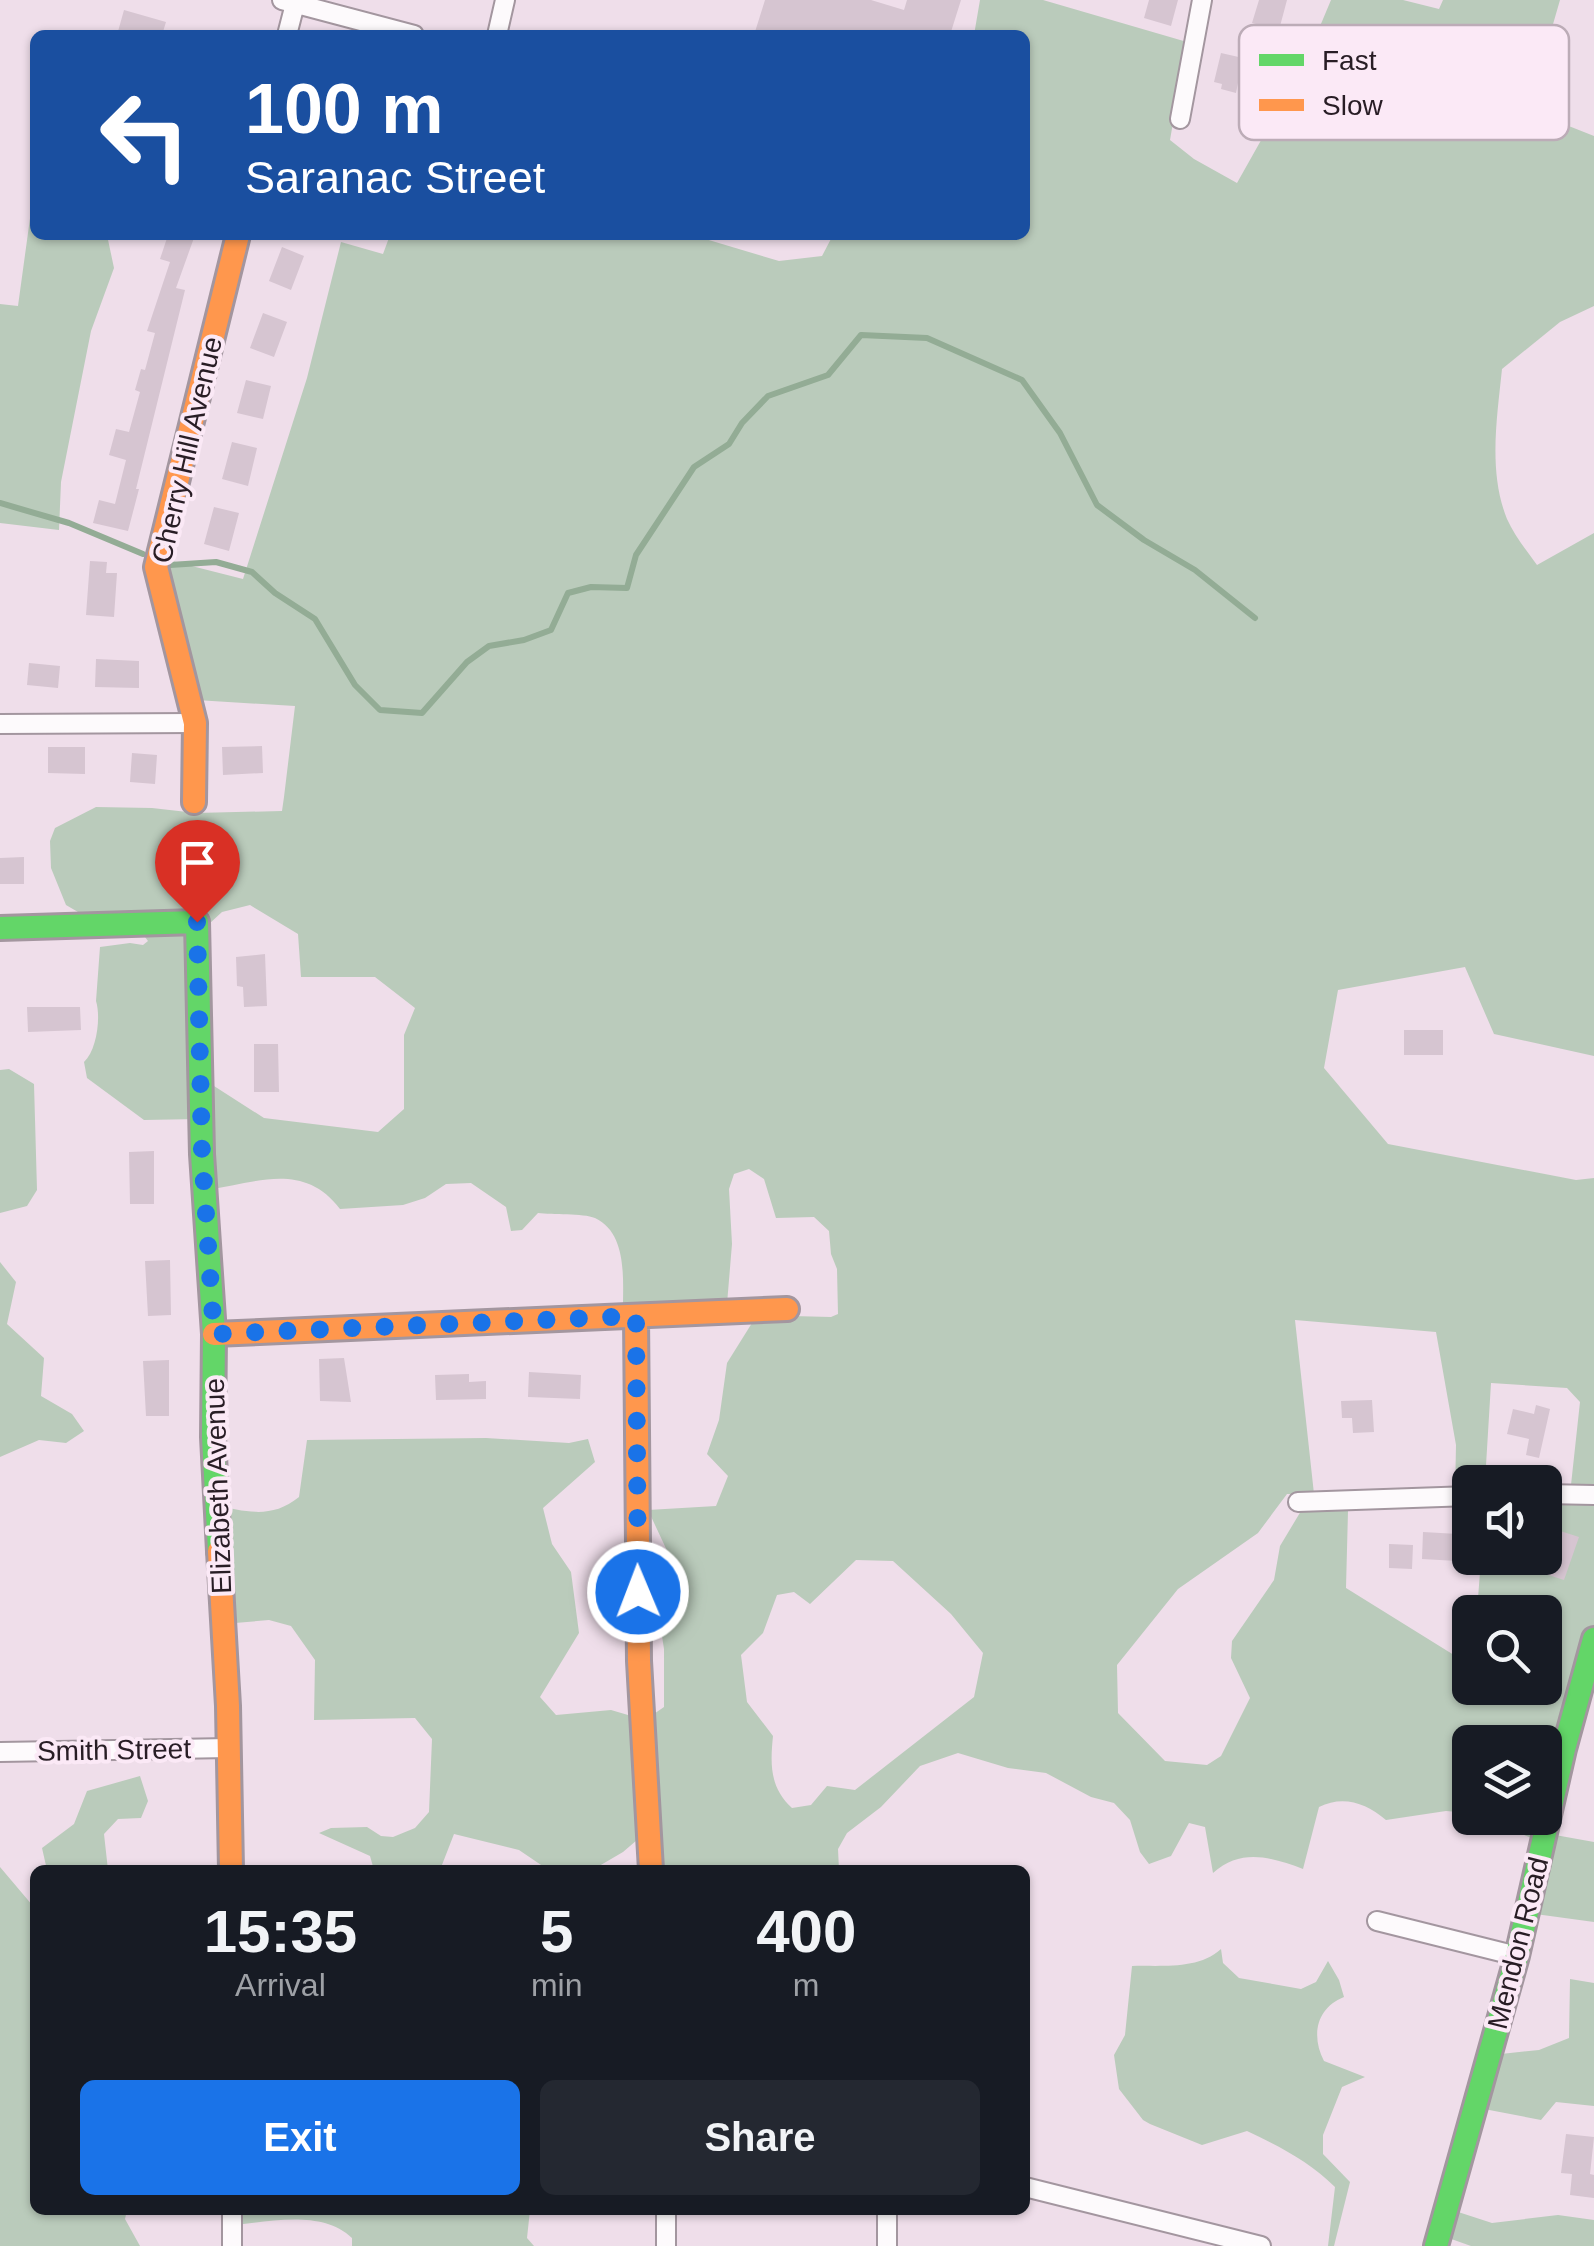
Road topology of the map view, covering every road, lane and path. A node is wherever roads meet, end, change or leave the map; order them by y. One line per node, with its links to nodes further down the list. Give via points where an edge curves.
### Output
1 (506, 0): 6 (street)
2 (1202, 0): 7 (street)
3 (291, 1): 4 (street); 5 (street)
4 (288, 30)
5 (396, 30)
6 (497, 30)
7 (1180, 119)
8 (237, 240): 9 (street, Cherry Hill Avenue, via 156,566)
9 (195, 723): 10 (street); 11 (street)
10 (0, 724)
11 (194, 802)
12 (0, 928): 15 (street, Elizabeth Avenue, via 197,922)
13 (787, 1309): 14 (street)
14 (636, 1316): 15 (street); 24 (street, via 639,1662)
15 (214, 1334): 21 (street, Elizabeth Avenue)
16 (1562, 1494): 17 (street)
17 (1594, 1495)
18 (1452, 1497): 19 (street)
19 (1298, 1502)
20 (1594, 1639): 26 (street, Mendon Road)
21 (229, 1748): 22 (street, Smith Street); 23 (street, Elizabeth Avenue)
22 (0, 1752)
23 (231, 1865)
24 (651, 1865)
25 (1377, 1922): 26 (street)
26 (1517, 1956): 35 (street, Mendon Road)
27 (1030, 2188): 34 (street)
28 (232, 2215): 31 (street)
29 (666, 2215): 32 (street)
30 (887, 2215): 33 (street)
31 (232, 2246)
32 (666, 2246)
33 (887, 2246)
34 (1261, 2246)
35 (1436, 2246)

